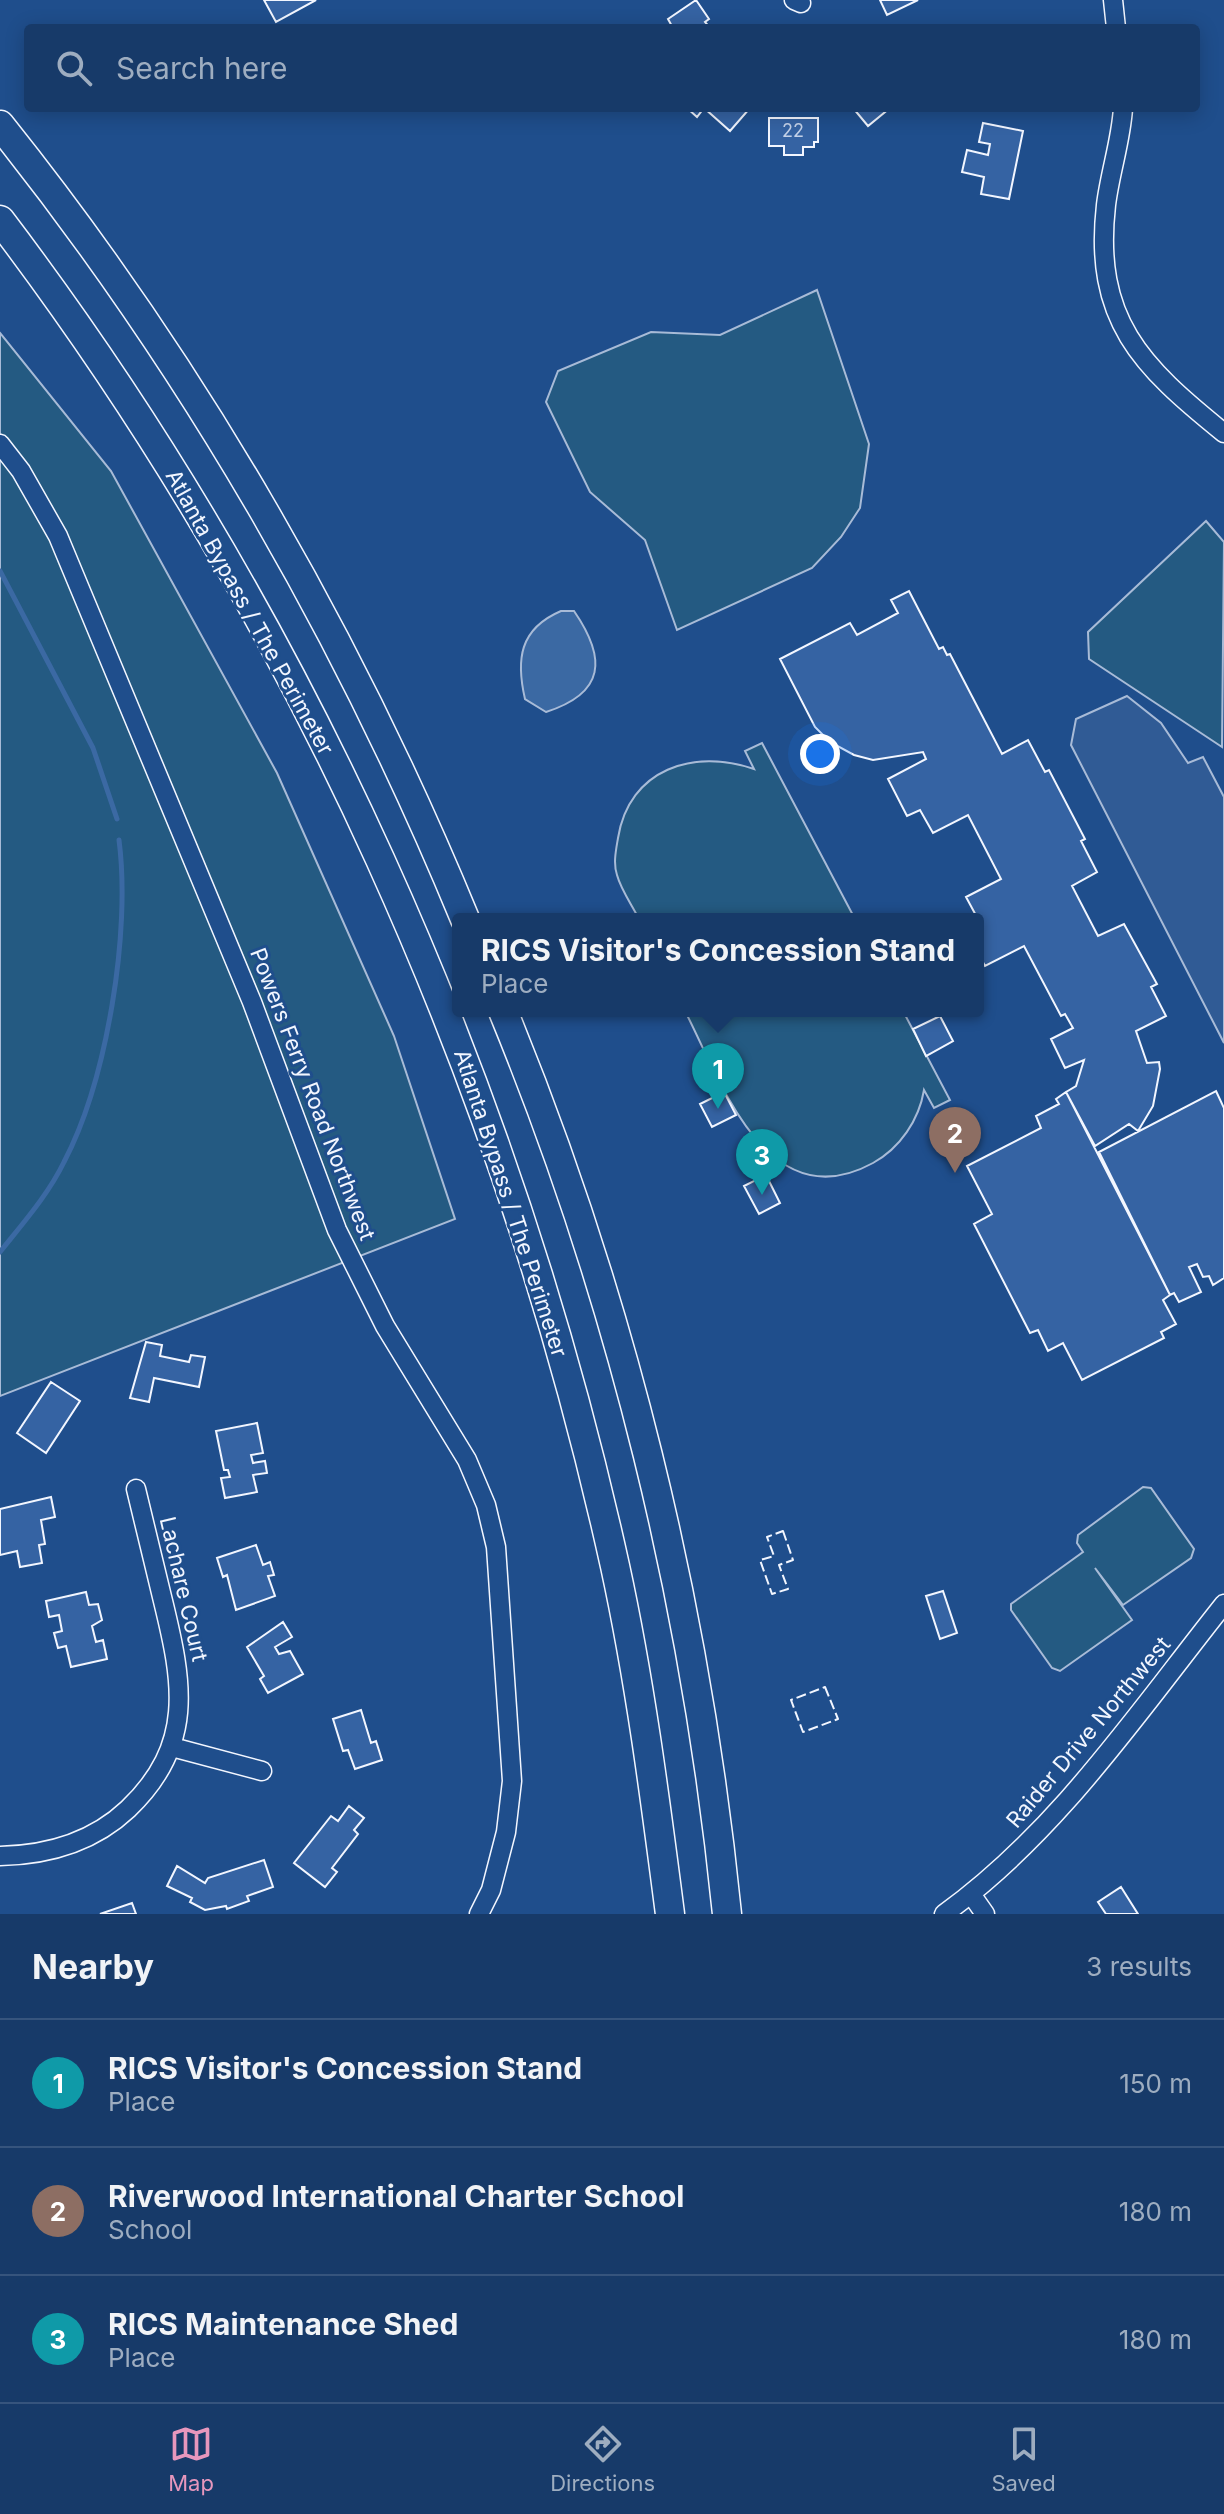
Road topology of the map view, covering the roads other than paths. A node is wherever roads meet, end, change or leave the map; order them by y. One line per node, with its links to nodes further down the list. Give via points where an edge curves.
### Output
1 (1113, 0): 2 (street)
2 (1116, 24)
3 (1122, 112): 6 (street, via 1103,238 1114,308 1142,359)
4 (0, 125): 8 (highway, via 148,330 272,524 355,676 420,809)
5 (0, 220): 17 (highway, Atlanta Bypass / The Perimeter, via 81,327 170,465 274,646 383,863 463,1055 560,1348 615,1568 650,1758)
6 (1224, 433)
7 (0, 444): 16 (street, Powers Ferry Road Northwest, via 58,536 246,988 337,1230 385,1326 467,1460 486,1505 496,1547 512,1781 506,1832)
8 (463, 913)
9 (505, 1017): 18 (highway, via 554,1137 625,1365 684,1632)
10 (136, 1489): 12 (street, Lachare Court, via 179,1666 181,1712)
11 (1224, 1604): 15 (street, Raider Drive Northwest, via 1081,1784 1025,1847)
12 (172, 1747): 13 (street); 14 (street, Lachare Court, via 140,1797 88,1838 60,1849)
13 (262, 1771)
14 (0, 1856)
15 (971, 1894): 19 (street, Raider Drive Northwest); 20 (street)
16 (479, 1914)
17 (670, 1914)
18 (727, 1914)
19 (944, 1914)
20 (985, 1914)

